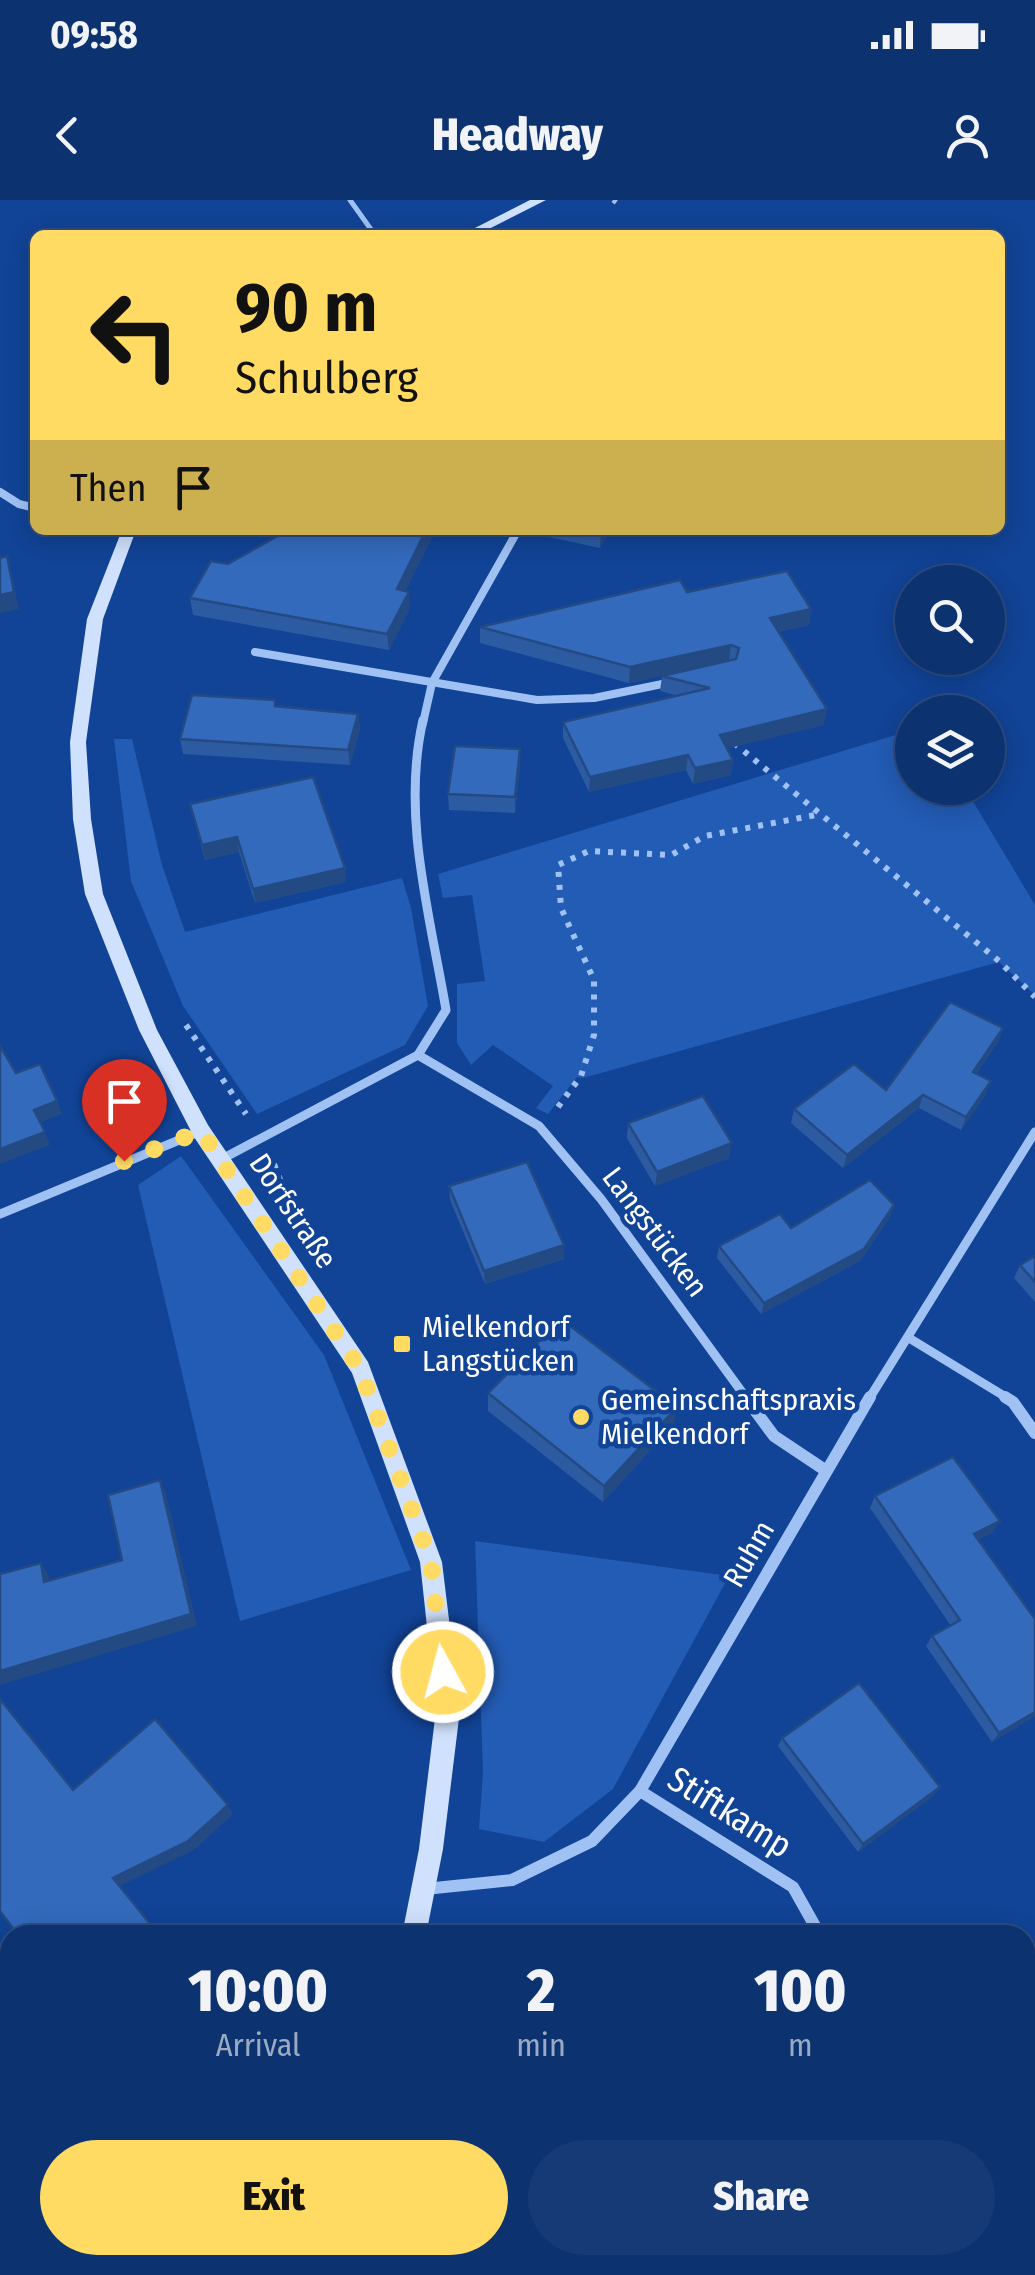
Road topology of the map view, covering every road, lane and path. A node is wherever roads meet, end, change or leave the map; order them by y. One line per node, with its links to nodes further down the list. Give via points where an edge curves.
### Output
1 (350, 200): 3 (lane)
2 (540, 200): 4 (street)
3 (371, 230)
4 (477, 230)
5 (0, 492): 6 (street)
6 (30, 506)
7 (124, 535): 18 (street, Dorfstraße, via 86,665 78,742 82,819 94,894 148,1030)
8 (515, 535): 11 (street)
9 (255, 652): 11 (street)
10 (684, 680): 11 (street, via 594,698 537,700)
11 (432, 683): 16 (street, via 416,752 414,828 446,1010)
12 (732, 742): 13 (path)
13 (821, 814): 14 (path); 17 (path, via 702,837 673,854 580,850 558,865 561,908 594,980 594,1034 581,1076)
14 (1035, 997)
15 (186, 1024): 20 (path)
16 (418, 1055): 17 (street, Langstücken); 20 (street)
17 (539, 1126): 26 (street, Langstücken, via 611,1212 774,1436)
18 (201, 1131): 21 (street, Dorfstraße); 23 (street)
19 (1035, 1132): 24 (street, Ruhm)
20 (262, 1136): 21 (street); 22 (path)
21 (219, 1160): 28 (street, Dorfstraße, via 360,1369 431,1562 448,1710)
22 (284, 1190)
23 (0, 1214)
24 (909, 1338): 25 (street, via 1013,1402); 26 (street, Ruhm)
25 (1035, 1434)
26 (824, 1470): 27 (street, Ruhm)
27 (640, 1791): 28 (street, Ruhm, via 592,1841 512,1880); 30 (street, Stiftkamp, via 792,1887)
28 (422, 1889): 29 (street, Dorfstraße)
29 (416, 1925)
30 (814, 1925)

